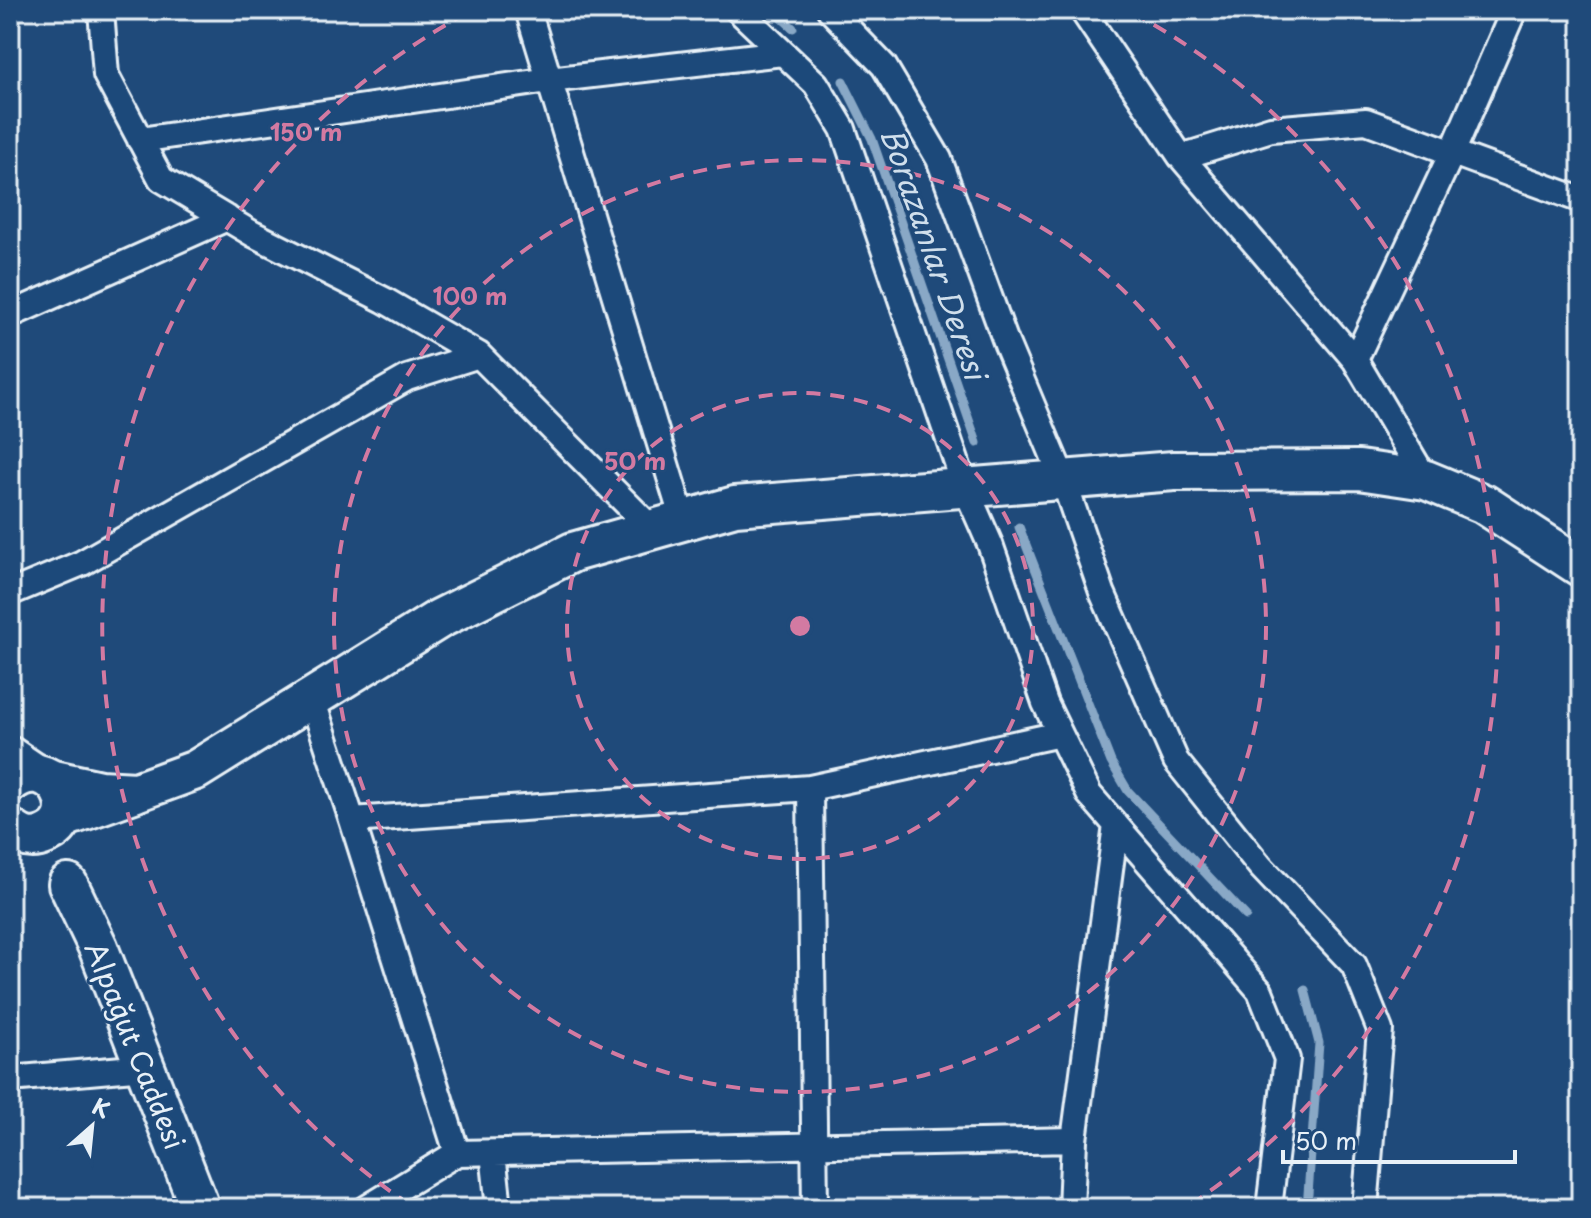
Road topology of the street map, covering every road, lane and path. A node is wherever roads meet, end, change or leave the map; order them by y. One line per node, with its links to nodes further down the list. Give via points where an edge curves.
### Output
1 (101, 10): 9 (street, via 106,75)
2 (528, 10): 8 (street)
3 (738, 10): 7 (street)
4 (830, 10): 17 (street, via 884,66 939,159)
5 (1082, 10): 11 (street)
6 (1514, 10): 10 (street)
7 (783, 53): 8 (street); 19 (street, via 816,84 843,129)
8 (549, 80): 9 (street); 20 (street)
9 (140, 140): 13 (street, via 161,179)
10 (1452, 153): 11 (street, via 1366,121 1271,129); 12 (street); 16 (street)
11 (1181, 157): 16 (street)
12 (1581, 200)
13 (227, 218): 14 (street); 15 (street)
14 (10, 315)
15 (479, 355): 20 (street); 22 (street, via 407,378 82,563)
16 (1355, 360): 18 (street)
17 (1063, 479): 18 (main road, via 1174,471 1359,470); 19 (main road); 44 (street, via 1102,592 1176,761 1260,866 1354,965 1380,1030)
18 (1426, 480): 21 (main road, via 1484,504)
19 (965, 487): 20 (main road, via 735,506); 24 (street)
20 (667, 525): 23 (main road, via 573,552 439,619)
21 (1581, 567)
22 (10, 593)
23 (312, 699): 28 (main road, via 196,770); 29 (street)
24 (1060, 734): 27 (street); 30 (street, via 1089,794)
25 (10, 754): 26 (main road)
26 (34, 779): 28 (main road); 31 (main road, via 64,796)
27 (810, 788): 29 (street); 35 (street)
28 (136, 792): 31 (main road)
29 (352, 820): 36 (street)
30 (1116, 825): 34 (street); 43 (street, via 1260,991 1287,1059)
31 (40, 828): 32 (main road, Alpağut Caddesi, via 98,947)
32 (145, 1067): 33 (street); 38 (main road, Alpağut Caddesi)
33 (10, 1079)
34 (1074, 1140): 35 (street); 42 (street)
35 (814, 1145): 37 (street); 41 (street)
36 (457, 1153): 37 (street); 39 (street)
37 (493, 1153): 40 (street)
38 (200, 1208)
39 (367, 1208)
40 (499, 1208)
41 (815, 1208)
42 (1071, 1208)
43 (1269, 1208)
44 (1365, 1208)

